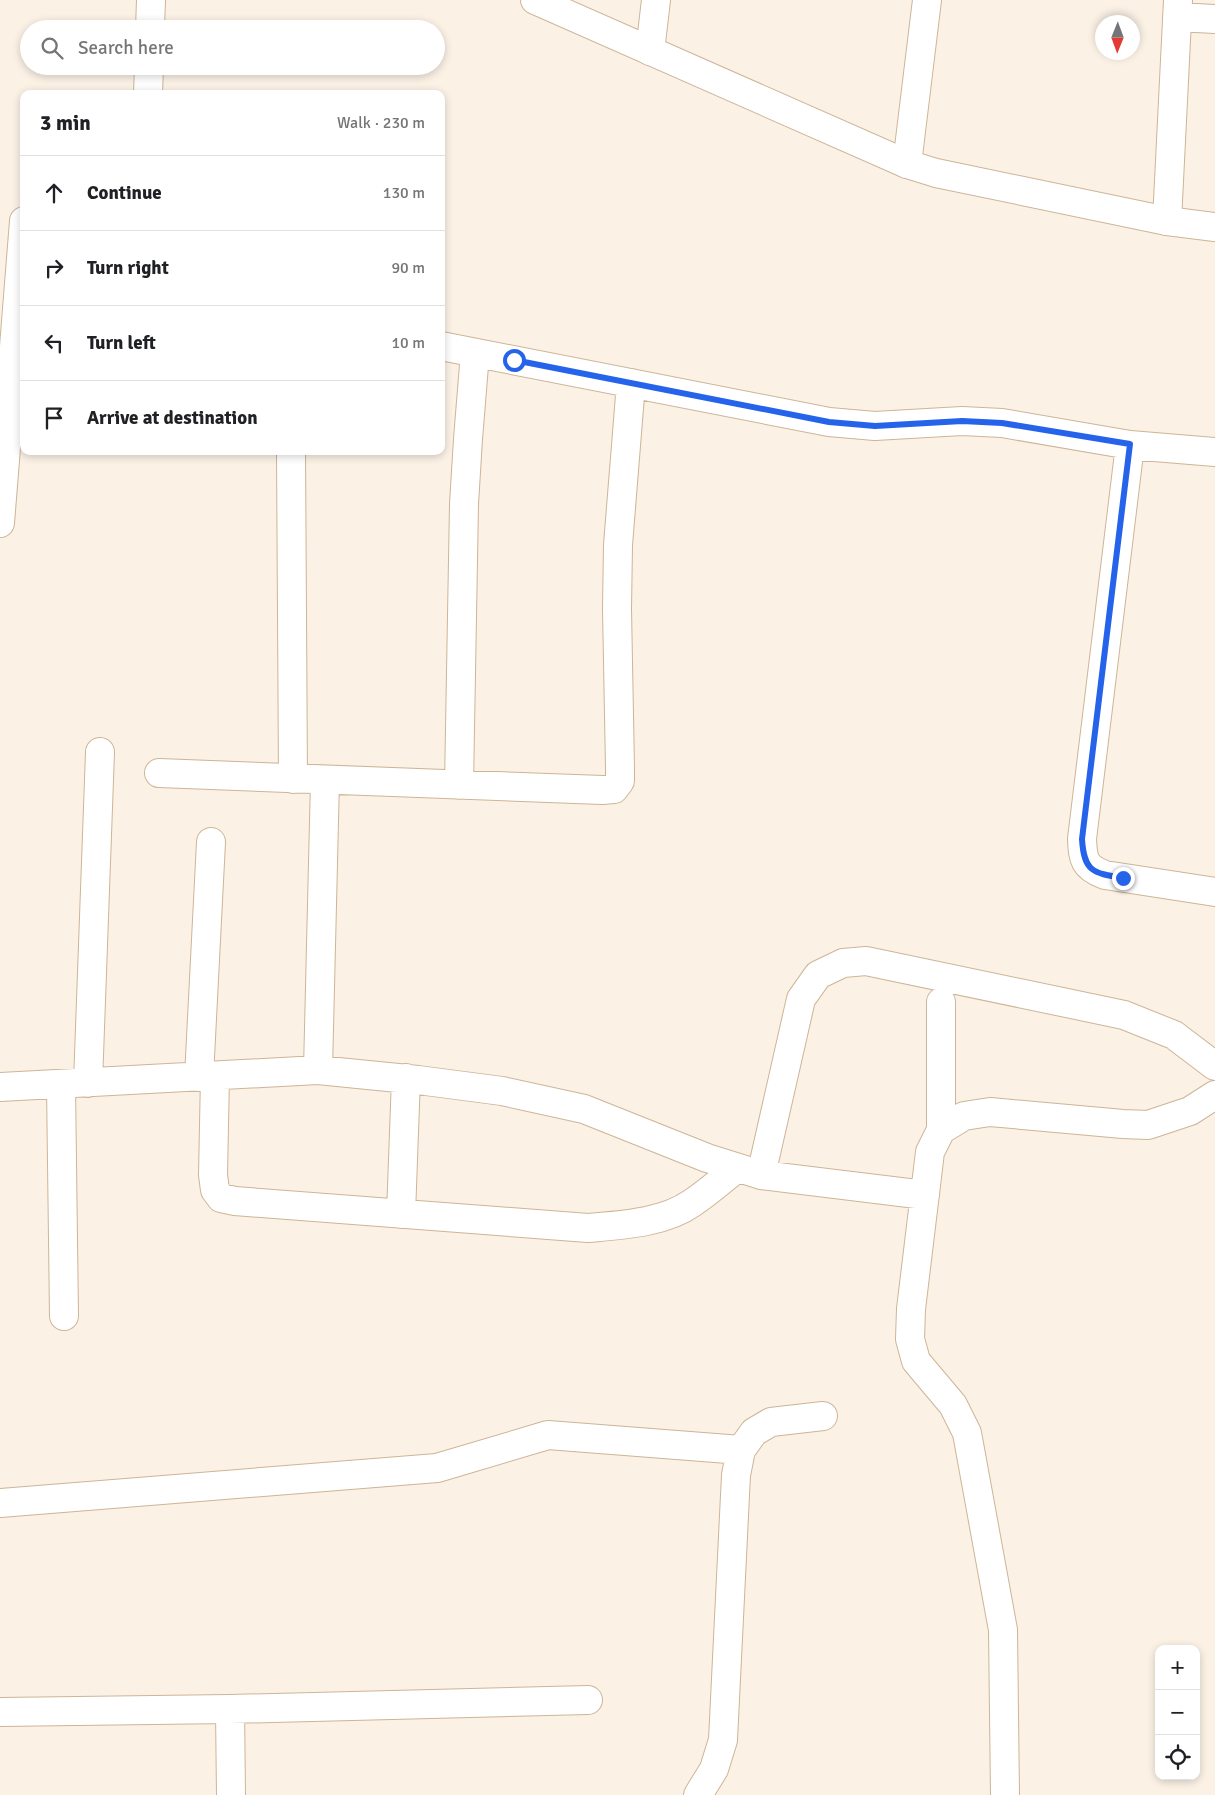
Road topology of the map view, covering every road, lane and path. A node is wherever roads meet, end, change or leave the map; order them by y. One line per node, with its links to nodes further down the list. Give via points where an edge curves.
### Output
1 (151, 0): 7 (street)
2 (535, 0): 8 (street)
3 (656, 0): 8 (street)
4 (926, 0): 11 (street)
5 (1177, 8): 6 (street); 12 (street)
6 (1215, 19)
7 (150, 20)
8 (650, 51): 11 (street)
9 (149, 75): 10 (street)
10 (148, 90)
11 (907, 164): 12 (street, via 936,173)
12 (1167, 221): 14 (street)
13 (15, 227): 21 (street)
14 (1215, 227)
15 (445, 347): 16 (street)
16 (475, 353): 17 (street); 26 (street, via 464,504)
17 (631, 383): 18 (street, via 829,422 875,426 962,421 1002,423); 26 (street, via 618,545 620,781 614,789 602,790)
18 (1130, 444): 19 (street); 28 (street, via 1082,839 1083,857 1091,869 1105,875)
19 (1215, 452)
20 (292, 455): 24 (street)
21 (0, 523)
22 (100, 752): 34 (street)
23 (160, 772): 24 (street)
24 (293, 779): 25 (street)
25 (325, 780): 26 (street); 31 (street)
26 (459, 785)
27 (211, 842): 32 (street)
28 (1215, 892)
29 (941, 1002): 38 (street)
30 (1215, 1066): 39 (street, via 1174,1035 1124,1015 866,961 843,963 818,974 801,999)
31 (318, 1070): 32 (street); 33 (street)
32 (207, 1076): 34 (street); 41 (street, via 213,1174 215,1190 221,1198)
33 (406, 1078): 39 (street, via 502,1091 584,1109); 41 (street)
34 (88, 1083): 35 (street)
35 (61, 1085): 36 (street); 42 (street)
36 (0, 1087)
37 (1215, 1095): 38 (street, via 1190,1111 1148,1125 990,1112 964,1116)
38 (941, 1130): 40 (street, via 930,1152)
39 (749, 1171): 40 (street); 41 (street, via 690,1204 634,1224 588,1228)
40 (925, 1195): 51 (street, via 910,1338 916,1361 953,1405 967,1433 1003,1630)
41 (401, 1214)
42 (64, 1316)
43 (823, 1416): 44 (street, via 771,1422 754,1432)
44 (741, 1450): 45 (street, via 548,1435 437,1468); 50 (street, via 736,1475 724,1740 714,1769)
45 (0, 1503)
46 (588, 1700): 47 (street)
47 (230, 1709): 48 (street); 49 (street)
48 (0, 1712)
49 (231, 1795)
50 (698, 1795)
51 (1005, 1795)

